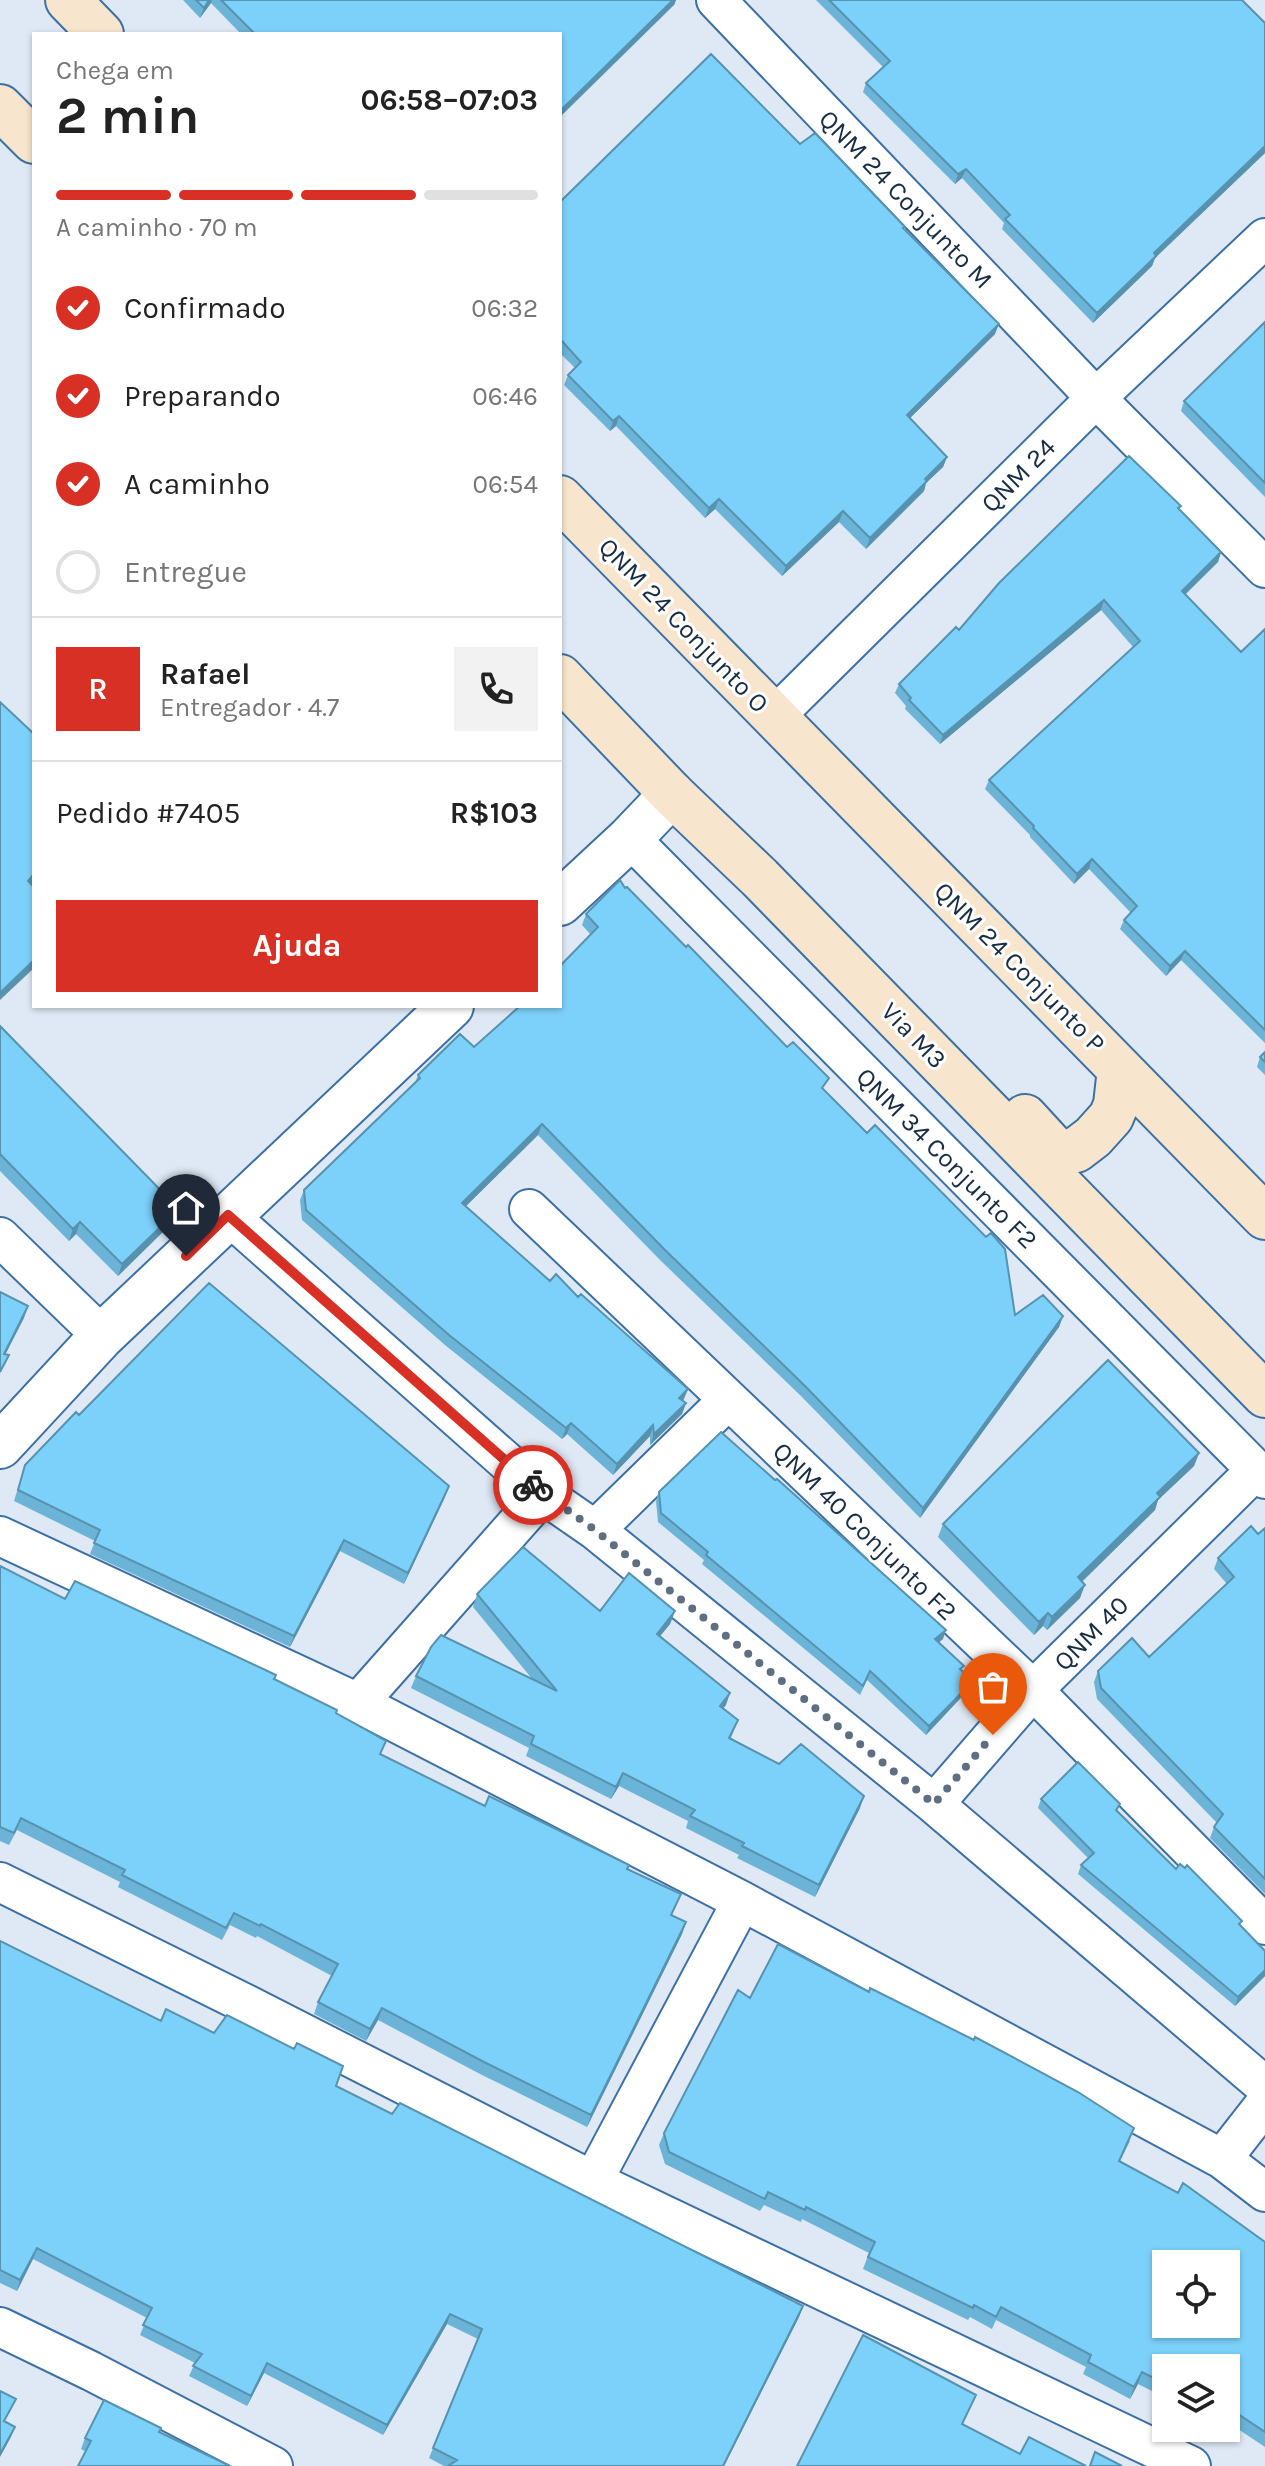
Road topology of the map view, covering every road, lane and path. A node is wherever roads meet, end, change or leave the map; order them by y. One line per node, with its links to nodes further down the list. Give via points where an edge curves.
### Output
1 (68, 0): 3 (main road)
2 (716, 0): 7 (street, QNM 24 Conjunto M)
3 (99, 32)
4 (0, 107): 5 (main road)
5 (32, 139)
6 (1265, 238): 7 (street, QNM 24)
7 (1096, 398): 10 (street, QNM 24 Conjunto M); 13 (street, QNM 24)
8 (562, 500): 11 (main road, QNM 24 Conjunto O)
9 (562, 536): 11 (main road)
10 (1265, 568)
11 (665, 604): 13 (main road, QNM 24 Conjunto O)
12 (562, 679): 14 (main road, Via M3)
13 (774, 717): 19 (main road, QNM 24 Conjunto P)
14 (672, 794): 15 (street); 16 (main road, Via M3)
15 (630, 838): 17 (street); 28 (street, QNM 34 Conjunto F2)
16 (760, 878): 19 (main road, via 904,984 1058,1153 1076,1150 1111,1117); 25 (main road, Via M3)
17 (562, 901)
18 (449, 1008): 21 (street)
19 (1120, 1069): 22 (main road, QNM 24 Conjunto P)
20 (529, 1209): 26 (street, QNM 40 Conjunto F2)
21 (228, 1215): 24 (street); 29 (street)
22 (1265, 1217)
23 (0, 1237): 24 (street)
24 (102, 1336): 27 (street)
25 (1265, 1395)
26 (728, 1400): 30 (street); 32 (street, QNM 40 Conjunto F2)
27 (0, 1446)
28 (1260, 1474): 32 (street, QNM 40)
29 (543, 1494): 30 (street); 33 (street)
30 (595, 1530): 34 (street)
31 (0, 1536): 33 (street)
32 (1033, 1690): 34 (street, QNM 40); 37 (street, QNM 40 Conjunto F2)
33 (358, 1703): 36 (street)
34 (934, 1804): 38 (street)
35 (0, 1882): 41 (street)
36 (742, 1901): 40 (street); 41 (street)
37 (1265, 1925)
38 (1265, 2086)
39 (1265, 2104): 40 (street)
40 (1222, 2159): 42 (street)
41 (593, 2181): 45 (street)
42 (1265, 2192)
43 (0, 2327): 44 (street)
44 (273, 2466)
45 (1191, 2466)

